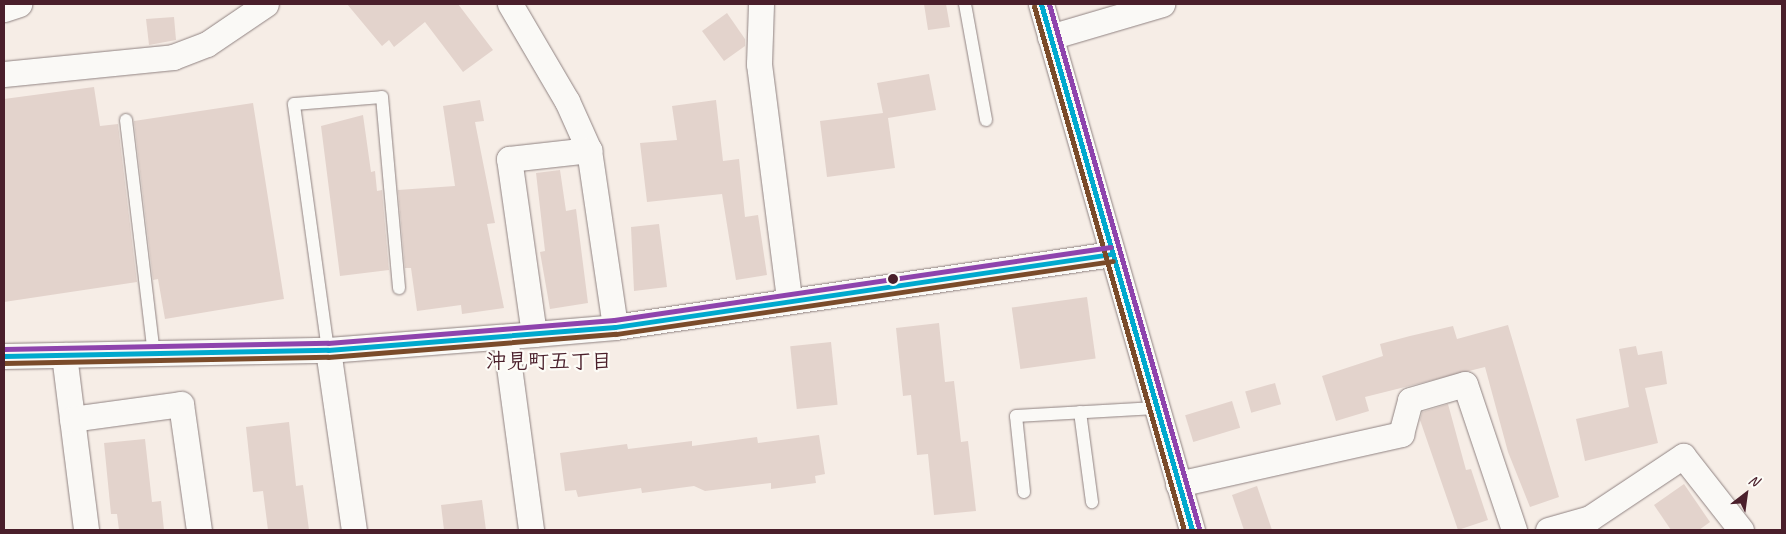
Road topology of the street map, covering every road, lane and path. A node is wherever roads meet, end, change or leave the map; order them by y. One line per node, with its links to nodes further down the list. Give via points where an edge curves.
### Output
1 (19, 4): 8 (street)
2 (266, 4): 10 (street, via 207,44 173,57)
3 (510, 4): 13 (street, via 567,101)
4 (761, 4): 16 (street, via 759,64)
5 (965, 4): 12 (lane)
6 (1041, 4): 9 (street)
7 (1162, 4): 9 (street)
8 (4, 9)
9 (1050, 37): 14 (street)
10 (4, 74)
11 (126, 120): 21 (lane)
12 (986, 120)
13 (589, 150): 17 (street); 18 (street, via 509,160)
14 (1112, 254): 16 (street); 24 (street)
15 (399, 288): 20 (lane, via 382,97 294,104)
16 (789, 299): 17 (street)
17 (615, 327): 18 (street)
18 (534, 334): 19 (street)
19 (506, 337): 20 (street); 34 (street)
20 (328, 350): 21 (street); 33 (street)
21 (154, 354): 22 (street)
22 (64, 355): 23 (street); 26 (street)
23 (4, 356)
24 (1156, 408): 25 (lane); 27 (street)
25 (1080, 412): 28 (lane, via 1016,416); 29 (lane)
26 (72, 419): 31 (street); 32 (street, via 181,404)
27 (1178, 484): 35 (street); 36 (street, via 1401,434 1410,400 1465,384)
28 (1024, 492)
29 (1092, 502)
30 (1594, 524): 37 (street); 38 (street, via 1684,456)
31 (86, 530)
32 (200, 530)
33 (354, 530)
34 (532, 530)
35 (1192, 530)
36 (1514, 530)
37 (1548, 530)
38 (1741, 530)

